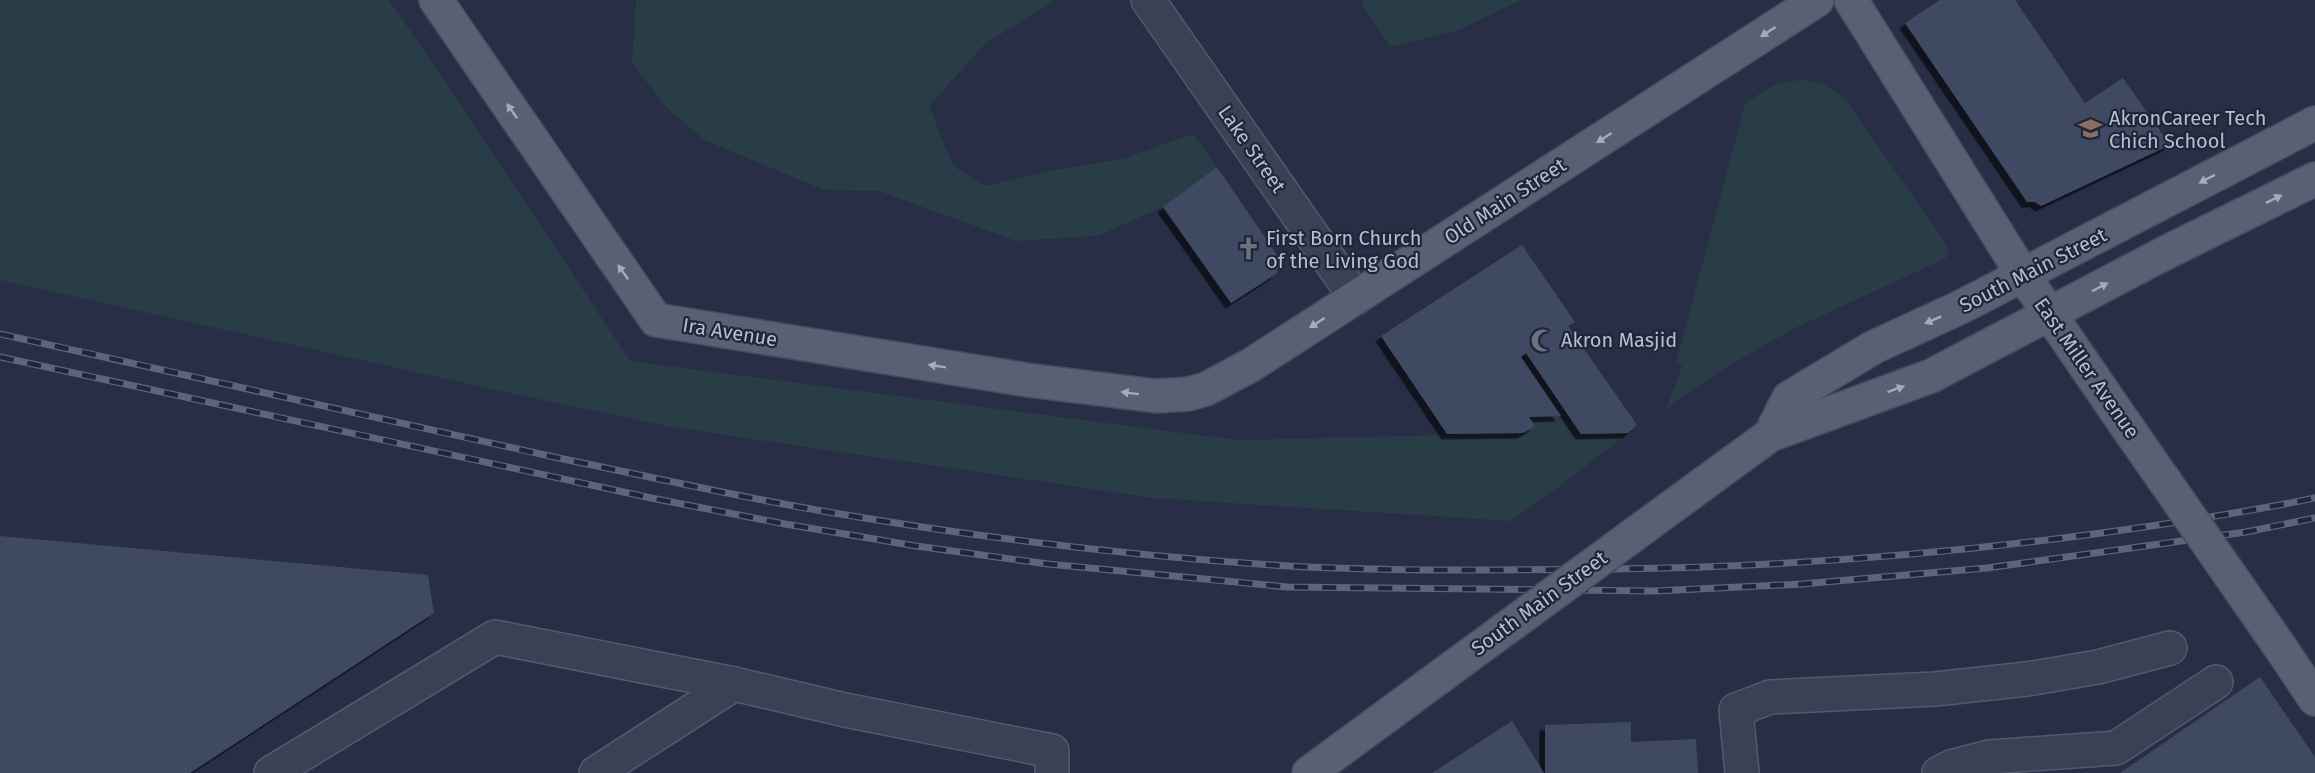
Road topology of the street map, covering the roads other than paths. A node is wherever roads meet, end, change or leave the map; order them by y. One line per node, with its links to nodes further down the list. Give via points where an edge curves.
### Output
1 (436, 0): 10 (main road, Ira Avenue, one-way to 1, via 1156,396 1027,380 656,320)
2 (1148, 0): 8 (street, Lake Street)
3 (1817, 0): 8 (main road, Old Main Street, one-way to 8)
4 (1851, 0): 7 (main road, East Miller Avenue)
5 (2315, 123): 7 (main road, South Main Street, one-way to 7)
6 (2315, 179): 9 (main road, South Main Street, one-way to 6)
7 (2023, 275): 9 (main road, East Miller Avenue); 11 (main road, South Main Street, one-way to 11, via 1874,347 1789,398)
8 (1356, 298): 10 (main road, Old Main Street, one-way to 10, via 1224,381)
9 (2049, 314): 11 (main road, South Main Street, one-way to 9, via 1931,376); 15 (main road, East Miller Avenue, bridge)
10 (1188, 394)
11 (1770, 435): 19 (main road, South Main Street, bridge)
12 (2170, 648): 20 (street, via 2098,667 2027,679 1935,689 1770,697 1736,710)
13 (2216, 682): 21 (street, via 2116,748 1989,757)
14 (734, 684): 16 (street, via 495,637); 17 (street); 18 (street, via 845,711 1052,751)
15 (2315, 699)
16 (286, 769)
17 (596, 773)
18 (1052, 773)
19 (1309, 773)
20 (1742, 773)
21 (1939, 773)

